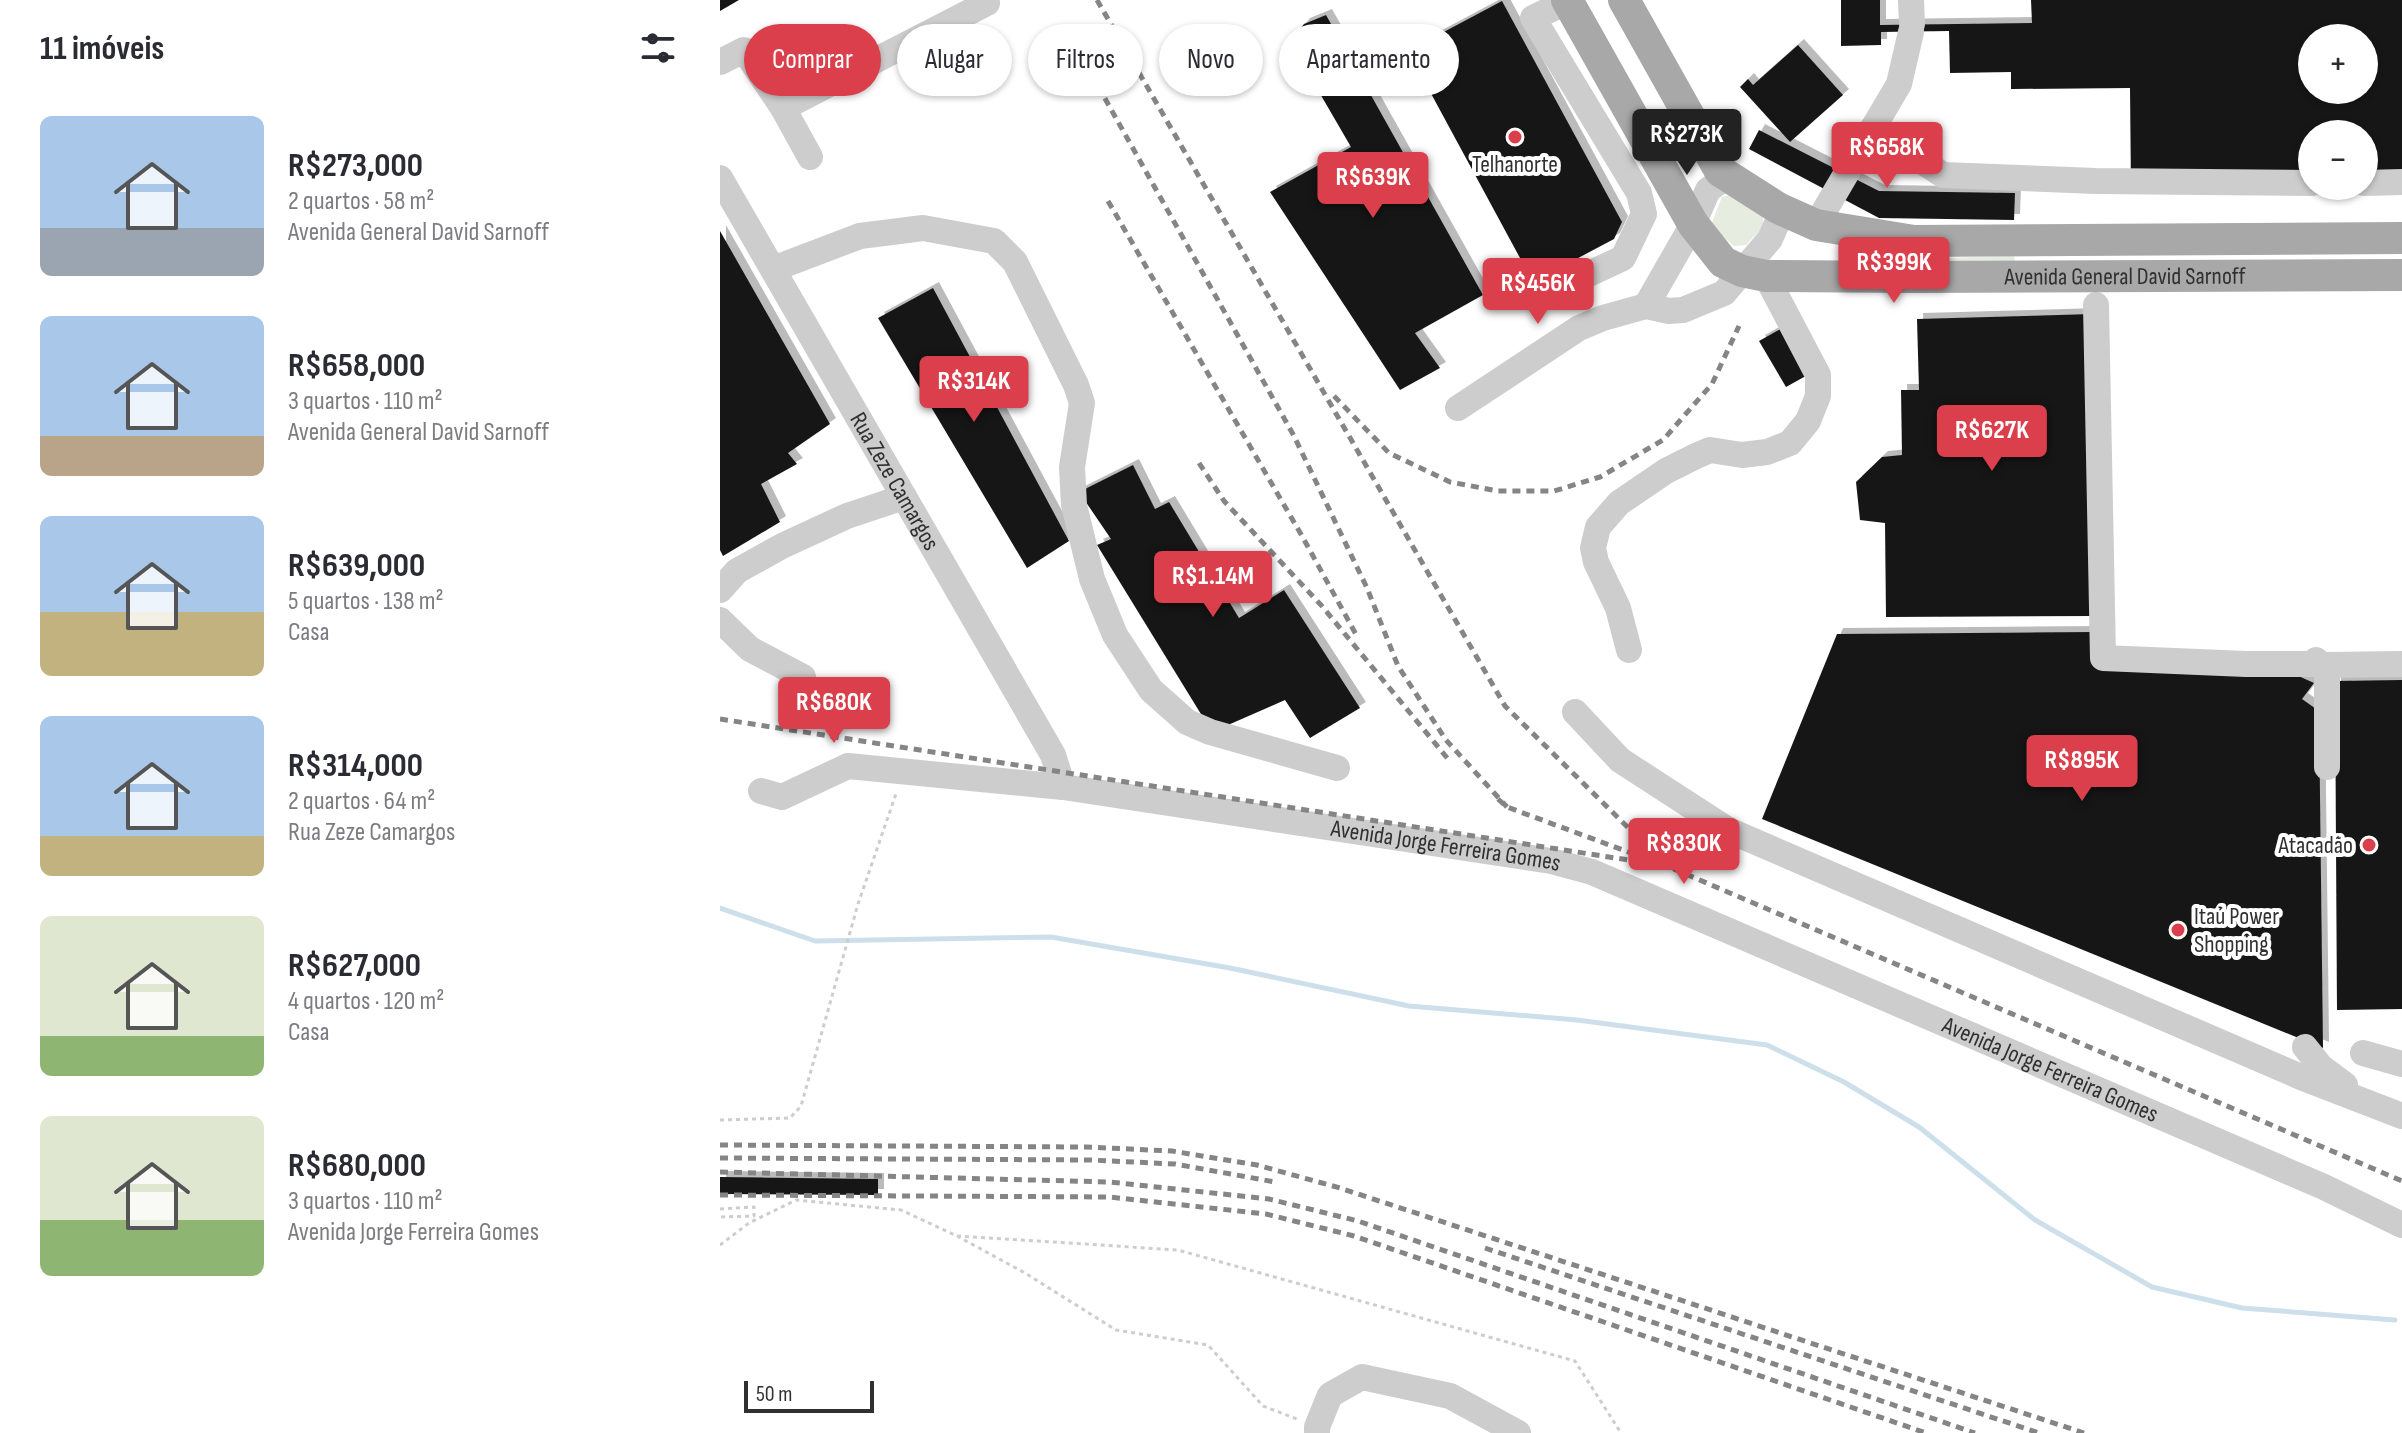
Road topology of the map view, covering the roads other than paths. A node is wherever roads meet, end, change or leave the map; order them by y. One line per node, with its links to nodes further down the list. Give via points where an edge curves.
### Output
1 (1567, 0): 15 (main road); 21 (street, via 1533,18 1639,193 1644,214 1623,258)
2 (1624, 0): 10 (main road, Avenida General David Sarnoff, via 1720,171)
3 (987, 3): 6 (street)
4 (1912, 19): 7 (street, via 1899,84)
5 (720, 62): 6 (street, via 744,50)
6 (783, 108): 8 (street)
7 (1872, 129): 12 (street, via 1943,175); 16 (street)
8 (810, 157)
9 (720, 178): 18 (street, Rua Zeze Camargos)
10 (1730, 179): 14 (main road, Avenida General David Sarnoff); 15 (street, via 1708,190)
11 (2402, 182): 13 (street)
12 (2298, 183)
13 (2378, 183)
14 (1778, 208): 16 (main road, Avenida General David Sarnoff); 19 (street, via 1778,221)
15 (1693, 224): 19 (main road, via 1723,262); 23 (street)
16 (1816, 225): 17 (main road, Avenida General David Sarnoff, via 1914,241)
17 (2402, 238)
18 (773, 269): 25 (street, Rua Zeze Camargos); 34 (street, via 860,236 923,228 994,241 1015,262 1082,403 1072,467 1074,505 1092,579 1115,635 1151,690 1187,722)
19 (1754, 273): 20 (main road, Avenida General David Sarnoff); 23 (street, via 1699,305 1669,311); 28 (street, via 1818,375 1818,396 1808,421 1790,443 1767,452 1710,450 1696,456 1619,503 1598,527 1596,562 1618,608)
20 (2402, 275)
21 (1561, 287)
22 (2096, 305): 29 (street, via 2103,658)
23 (1646, 306): 24 (street, via 1579,328)
24 (1458, 408)
25 (904, 497): 26 (street, via 782,546 737,571); 35 (street, Rua Zeze Camargos, via 1053,755)
26 (720, 590)
27 (720, 620): 31 (street, via 750,649)
28 (1629, 650)
29 (2320, 663): 30 (street); 33 (street)
30 (2402, 664)
31 (803, 677)
32 (1575, 712): 40 (street, via 1620,760 1728,830)
33 (2327, 767)
34 (1337, 768)
35 (1063, 787): 36 (street, Avenida Jorge Ferreira Gomes, via 848,766 782,797); 42 (street, Avenida Jorge Ferreira Gomes, via 1551,861 1592,872)
36 (761, 791)
37 (2305, 1047): 40 (street, via 2321,1067)
38 (2363, 1053): 39 (street)
39 (2402, 1064)
40 (2367, 1102): 41 (street)
41 (2402, 1116)
42 (2402, 1225)
43 (1317, 1430): 44 (street, via 1330,1395 1362,1377 1450,1396)
44 (1518, 1433)

